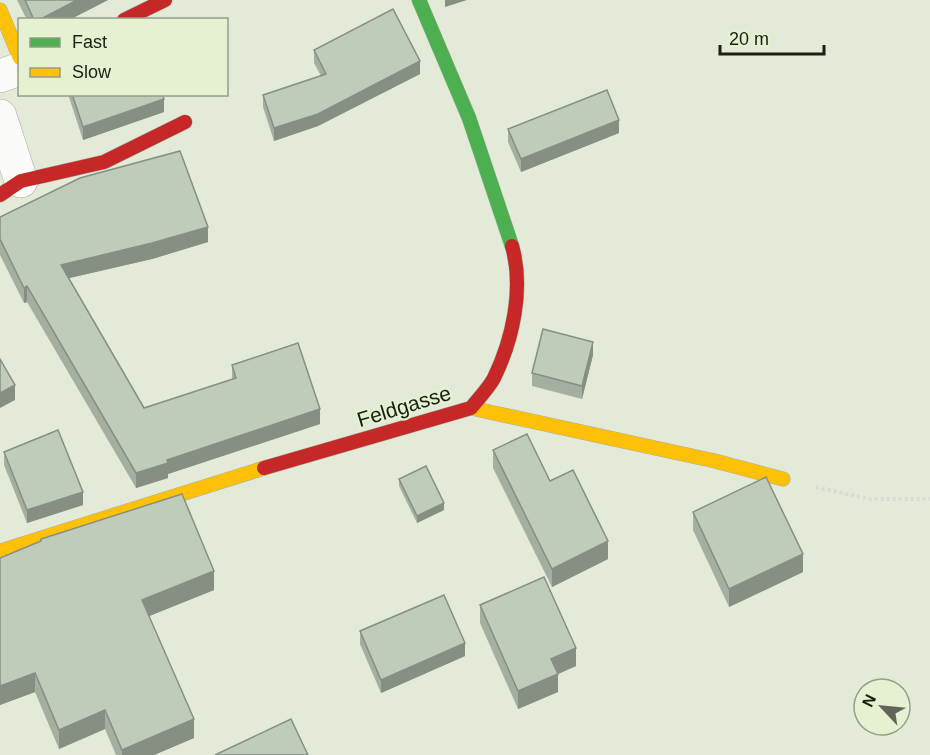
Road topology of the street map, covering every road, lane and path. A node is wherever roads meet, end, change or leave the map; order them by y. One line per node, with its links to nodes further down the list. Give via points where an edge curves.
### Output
1 (165, 0): 4 (street)
2 (419, 0): 11 (street, Feldgasse, via 469,118 516,260 516,302 510,339 493,380)
3 (0, 10): 5 (street)
4 (128, 18)
5 (18, 53)
6 (18, 70): 7 (street)
7 (0, 76)
8 (0, 116): 10 (street)
9 (185, 122): 10 (street, via 105,162)
10 (11, 188)
11 (471, 408): 12 (street); 14 (street, Feldgasse)
12 (783, 479): 13 (path, via 869,499)
13 (930, 499)
14 (0, 551)

